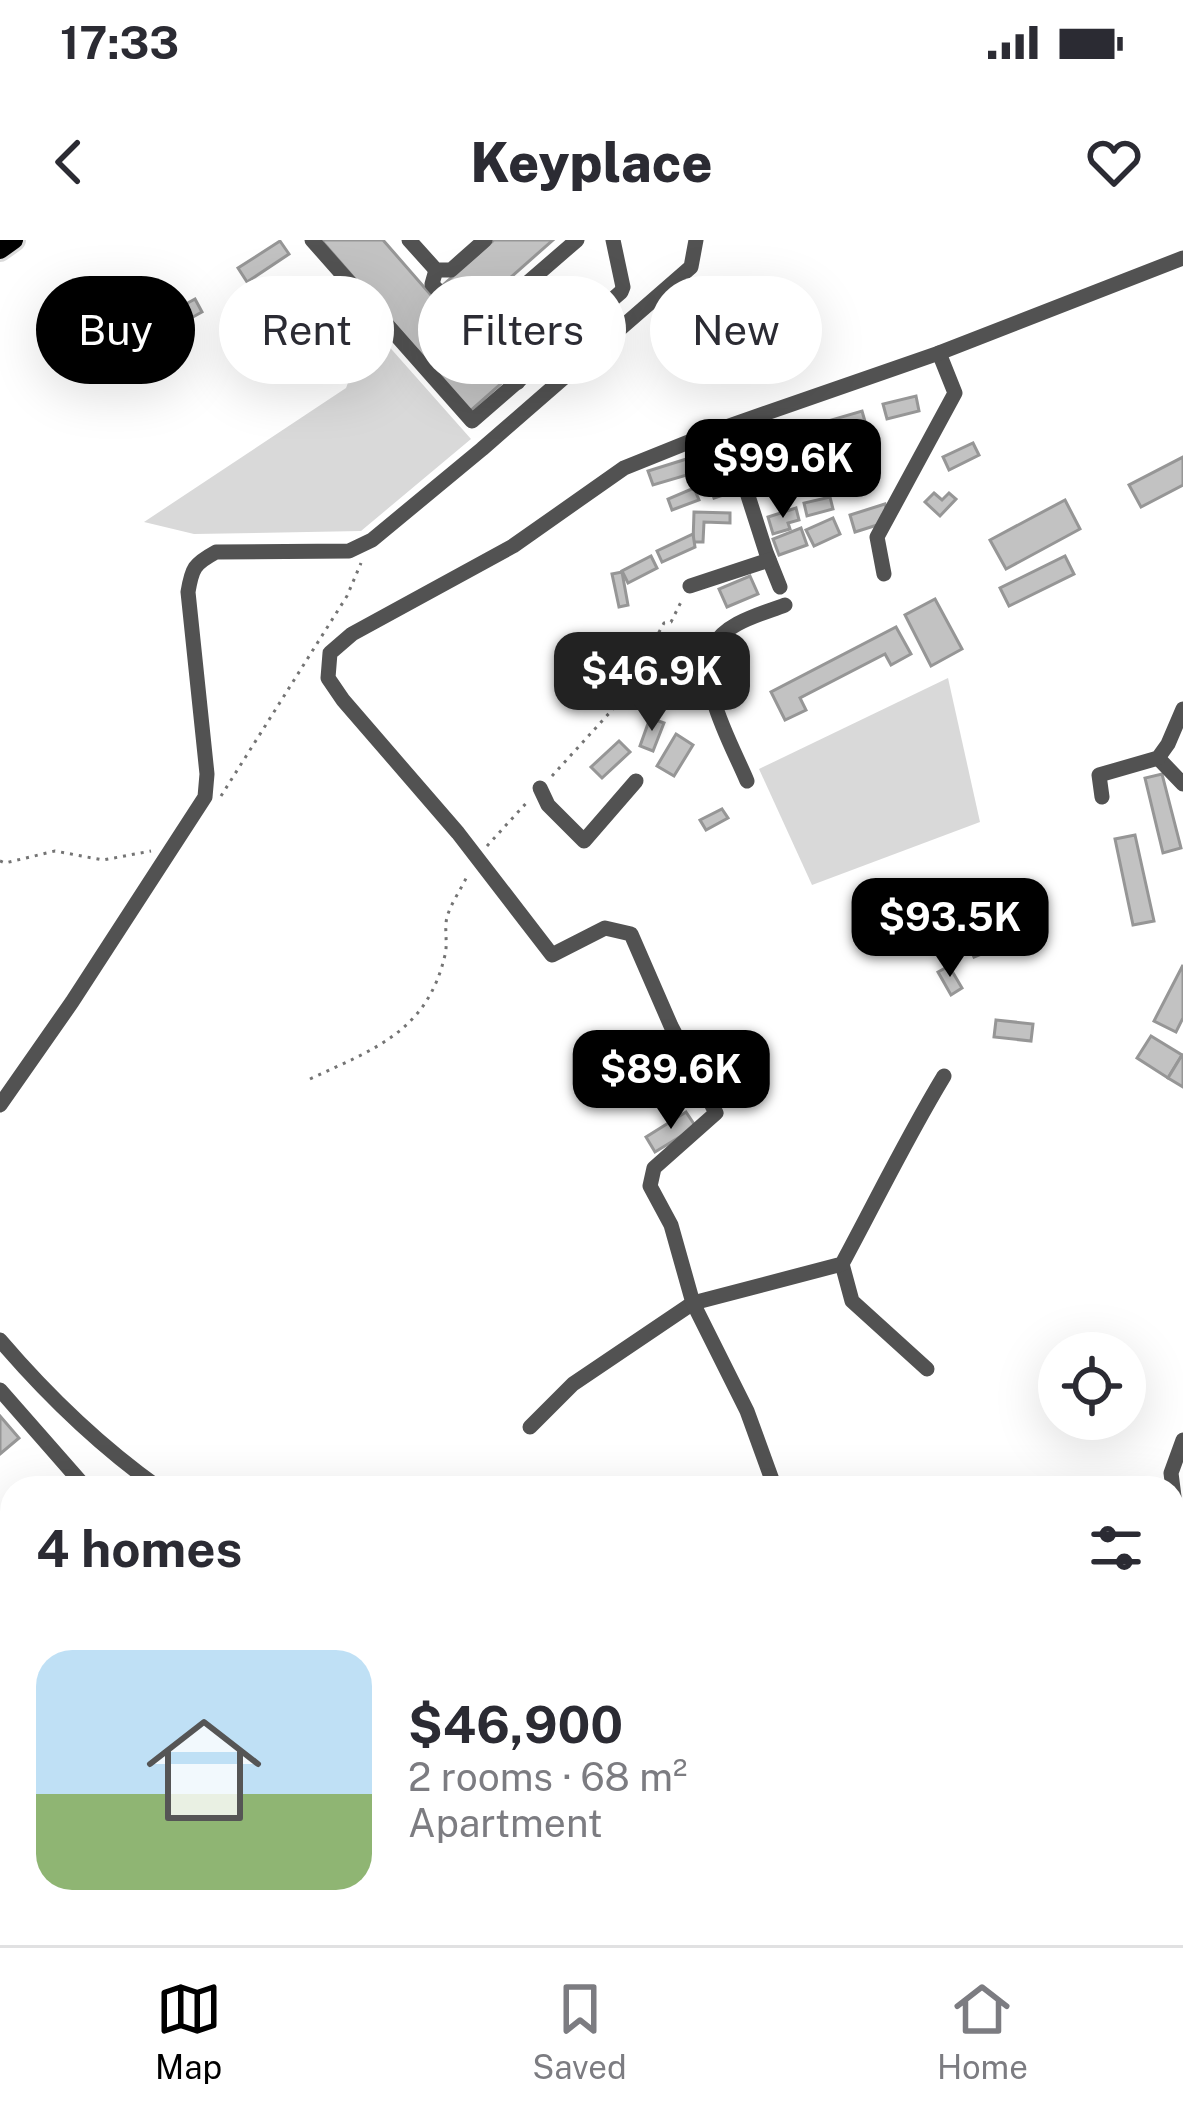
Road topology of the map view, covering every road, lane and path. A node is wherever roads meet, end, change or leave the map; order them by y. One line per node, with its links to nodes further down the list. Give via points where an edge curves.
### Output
1 (14, 240): 8 (main road)
2 (312, 240): 15 (street)
3 (409, 240): 10 (street)
4 (485, 240): 10 (street, via 451,270)
5 (577, 240): 12 (street)
6 (613, 240): 13 (street)
7 (696, 240): 19 (street, via 691,267)
8 (0, 250)
9 (1183, 258): 14 (street)
10 (436, 270): 11 (street)
11 (434, 276)
12 (535, 276)
13 (621, 276)
14 (939, 353): 18 (street); 21 (street, via 955,393 877,537)
15 (418, 360)
16 (439, 384): 17 (street, via 472,421)
17 (516, 384)
18 (726, 427): 20 (street); 34 (street, via 624,468 513,546 330,653 328,678 343,700)
19 (372, 540): 31 (path, via 346,596); 33 (street, via 349,550 216,552 192,570 207,774 205,797)
20 (769, 560): 22 (street); 23 (street)
21 (884, 574)
22 (690, 586): 30 (path, via 623,698)
23 (781, 587)
24 (785, 605): 28 (street, via 730,629 713,647 712,697)
25 (1183, 709): 26 (street)
26 (1158, 758): 29 (street); 32 (street, via 1099,775)
27 (636, 781): 30 (street, via 584,841)
28 (748, 782)
29 (1183, 784)
30 (540, 788): 34 (path)
31 (220, 797)
32 (1102, 797)
33 (172, 847): 35 (path, via 103,860 55,850); 38 (street)
34 (477, 857): 37 (path, via 446,920 445,957 414,1020 386,1044); 40 (street, via 553,955 605,928 631,934 716,1113 654,1168 650,1186 671,1225)
35 (0, 861)
36 (944, 1076): 39 (street)
37 (310, 1079)
38 (0, 1106)
39 (842, 1264): 40 (street); 42 (street, via 852,1301)
40 (693, 1303): 44 (street, via 573,1384); 48 (street)
41 (0, 1340): 47 (street)
42 (927, 1369)
43 (0, 1390): 46 (street)
44 (530, 1427)
45 (1183, 1440): 49 (street)
46 (75, 1476)
47 (144, 1476)
48 (771, 1476)
49 (1172, 1476)

